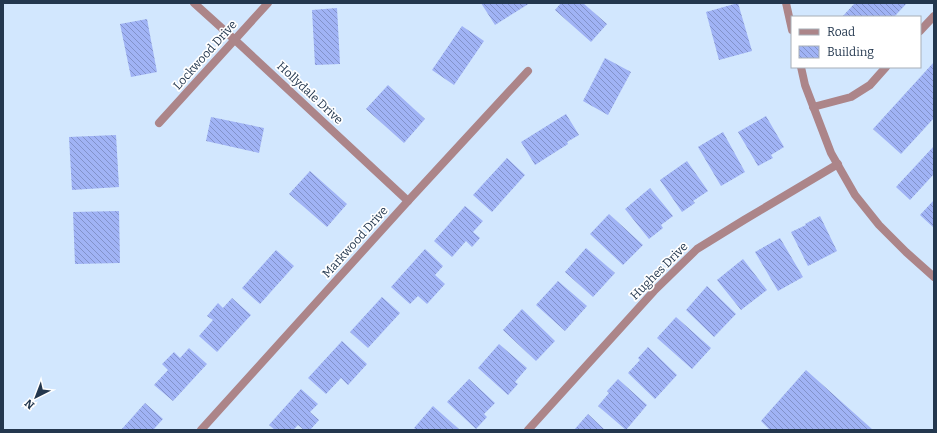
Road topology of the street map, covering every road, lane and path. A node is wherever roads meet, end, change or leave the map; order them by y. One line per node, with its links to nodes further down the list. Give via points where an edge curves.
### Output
1 (194, 3): 7 (street, Hollydale Drive)
2 (268, 3): 7 (street, Lockwood Drive)
3 (786, 3): 5 (street)
4 (934, 16): 6 (street)
5 (791, 26)
6 (921, 30)
7 (235, 40): 12 (street, Lockwood Drive); 14 (street, Hollydale Drive)
8 (800, 68): 11 (street)
9 (885, 68): 11 (street, via 870,85 851,97)
10 (528, 71): 14 (street, Markwood Drive)
11 (813, 107): 13 (street)
12 (159, 123)
13 (838, 164): 15 (street, via 855,195 879,225); 17 (street, Hughes Drive, via 697,250 654,291)
14 (408, 201): 16 (street, Markwood Drive)
15 (934, 277)
16 (201, 430)
17 (528, 430)

